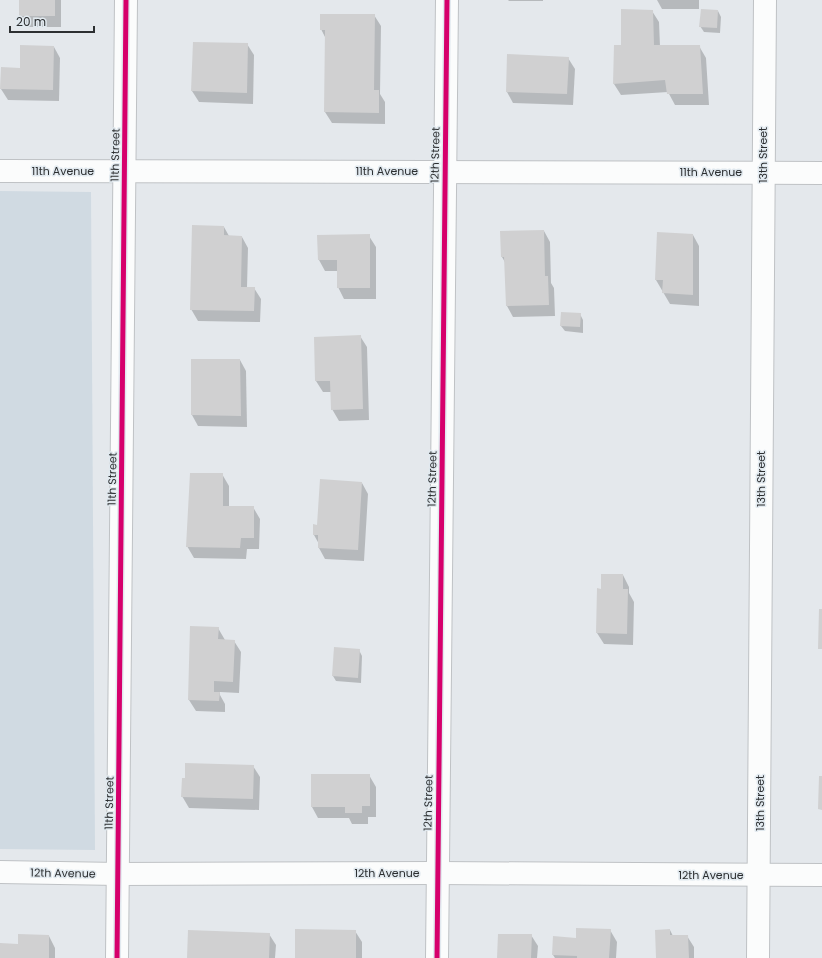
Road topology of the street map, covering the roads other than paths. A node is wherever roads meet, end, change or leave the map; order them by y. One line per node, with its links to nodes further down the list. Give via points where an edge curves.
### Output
1 (126, 0): 5 (street, 11th Street)
2 (447, 0): 6 (street, 12th Street)
3 (765, 0): 7 (street, 13th Street)
4 (0, 171): 5 (street, 11th Avenue)
5 (124, 171): 6 (street, 11th Avenue); 11 (street, 11th Street)
6 (445, 171): 7 (street, 11th Avenue); 10 (street, 12th Street)
7 (763, 172): 8 (street, 11th Avenue); 12 (street, 13th Street)
8 (822, 173)
9 (0, 872): 11 (street, 12th Avenue)
10 (437, 873): 11 (street, 12th Avenue); 12 (street, 12th Avenue); 15 (street, 12th Street)
11 (118, 874): 14 (street, 11th Street)
12 (759, 875): 13 (street, 12th Avenue); 16 (street, 13th Street)
13 (822, 875)
14 (117, 958)
15 (437, 958)
16 (758, 958)

